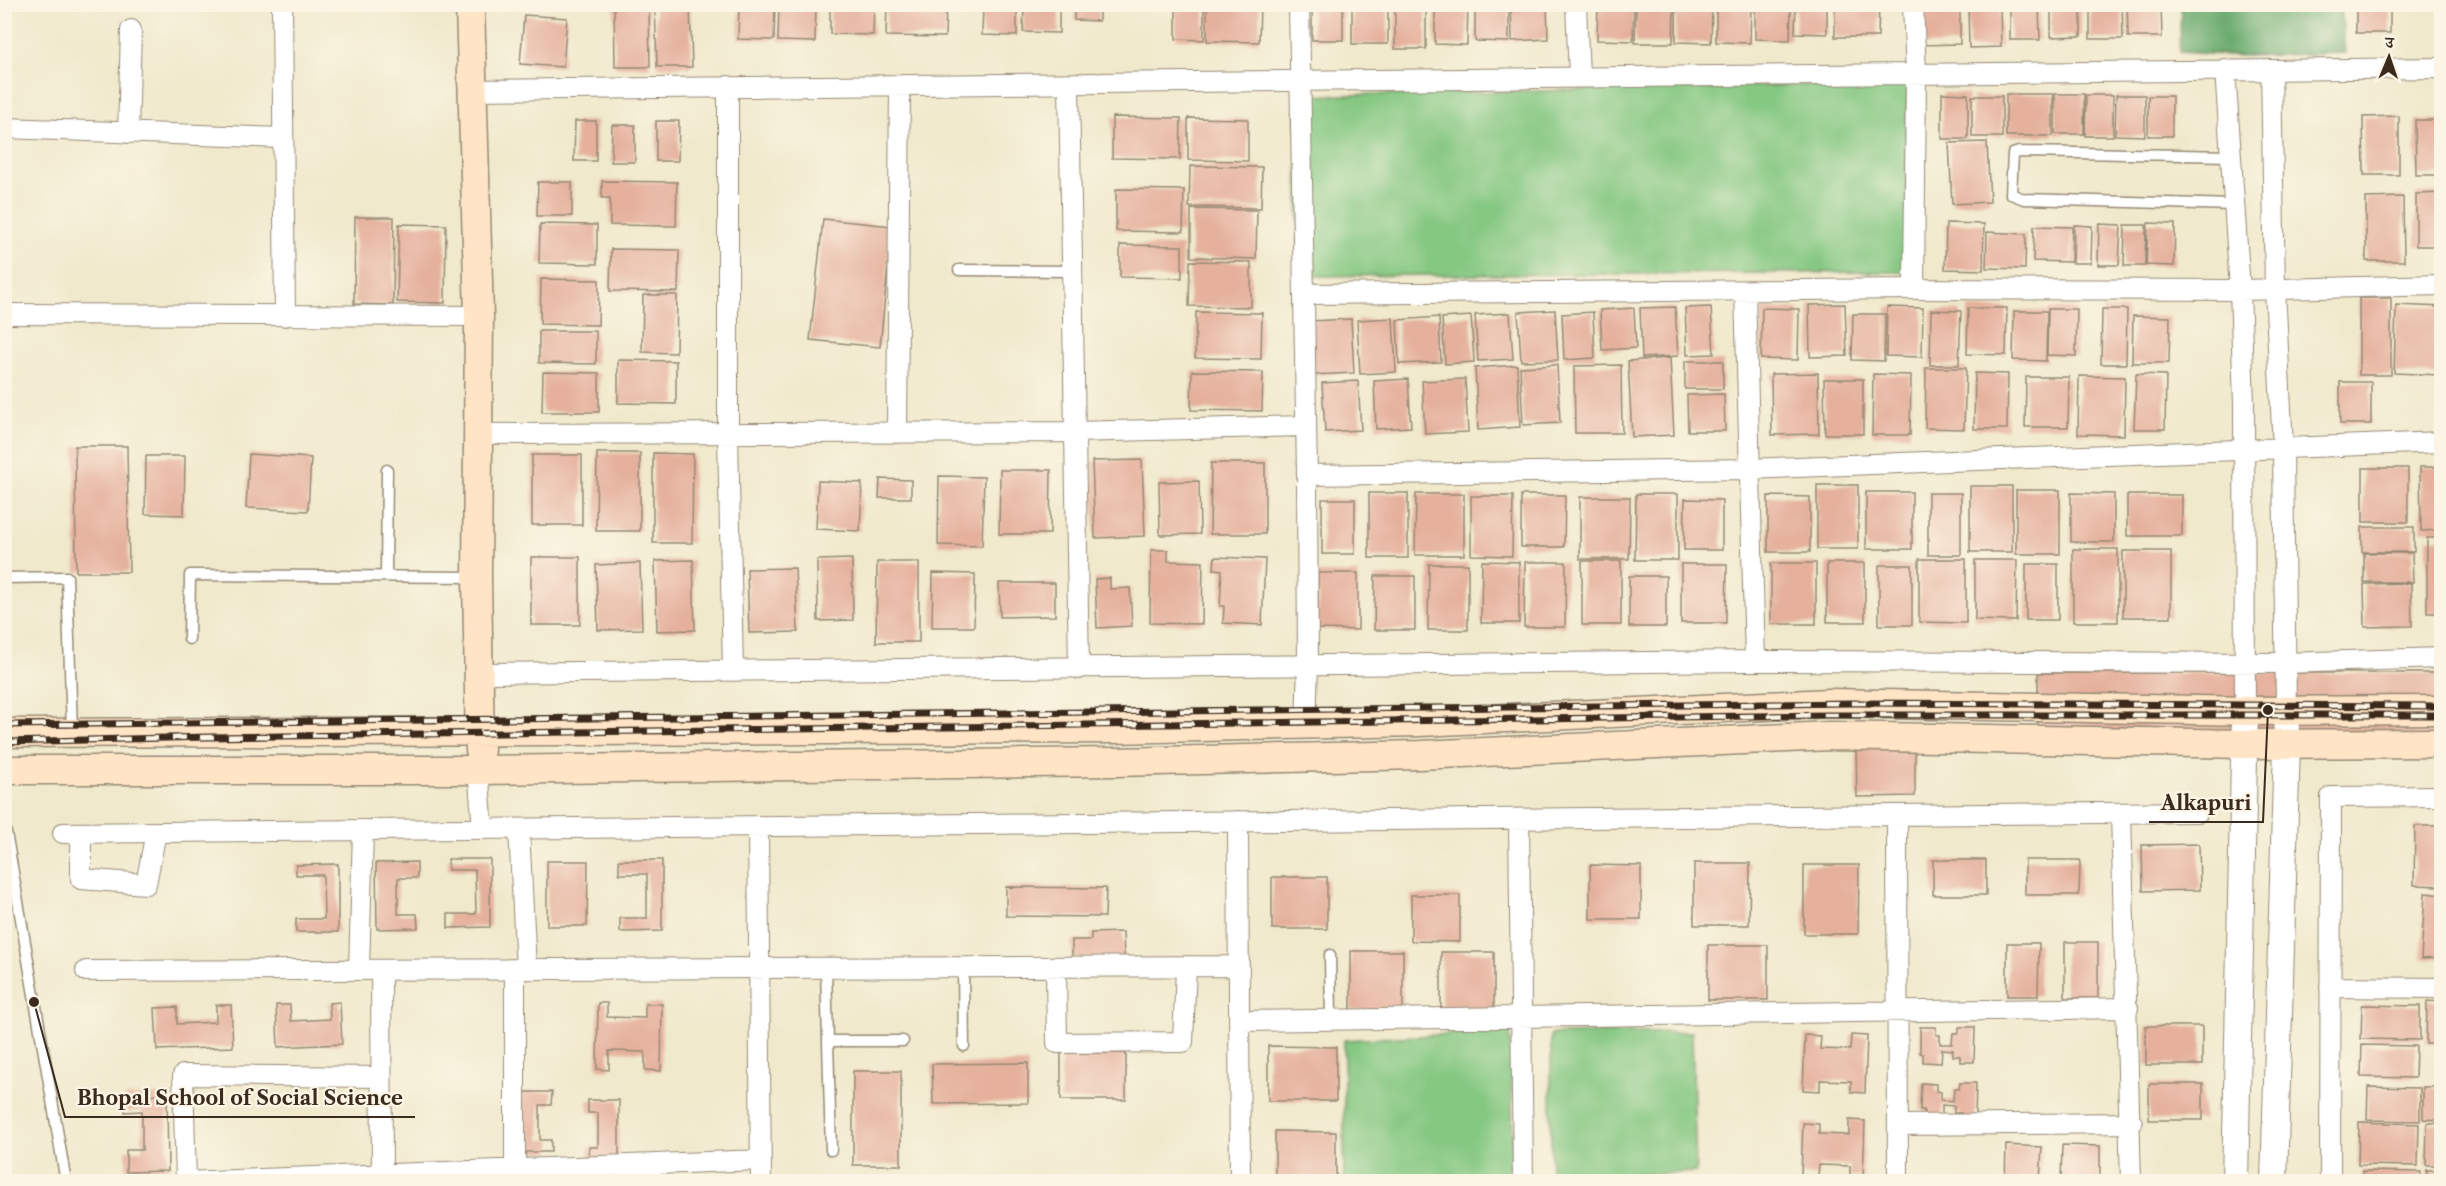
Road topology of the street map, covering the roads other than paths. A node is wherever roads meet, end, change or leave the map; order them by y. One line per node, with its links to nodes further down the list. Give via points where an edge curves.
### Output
1 (282, 4): 19 (street)
2 (1299, 4): 12 (street)
3 (1576, 4): 11 (street)
4 (1913, 4): 10 (street)
5 (470, 10): 16 (main road)
6 (131, 30): 18 (street)
7 (2442, 68): 9 (street)
8 (2225, 69): 9 (street); 10 (street); 20 (street)
9 (2271, 70): 26 (street)
10 (1916, 74): 11 (street); 25 (street)
11 (1579, 78): 12 (street)
12 (1300, 80): 13 (street); 29 (street)
13 (1069, 85): 15 (street); 23 (street)
14 (728, 86): 15 (street); 16 (street); 37 (street)
15 (900, 86): 35 (street)
16 (472, 90): 32 (main road)
17 (4, 128): 18 (street)
18 (128, 133): 19 (street)
19 (283, 138): 31 (street)
20 (2231, 156): 21 (street); 21 (lane, via 2013,154 2011,194 2024,199)
21 (2234, 205): 27 (street)
22 (959, 270): 23 (lane)
23 (1072, 271): 34 (street)
24 (2442, 285): 26 (street)
25 (1914, 289): 27 (street); 28 (street)
26 (2275, 289): 27 (street); 39 (street)
27 (2240, 290): 40 (street)
28 (1745, 291): 29 (street); 41 (street)
29 (1304, 294): 33 (street)
30 (4, 314): 31 (street)
31 (285, 316): 32 (street)
32 (479, 316): 36 (main road)
33 (1306, 426): 34 (street); 43 (street)
34 (1074, 432): 35 (street); 53 (street)
35 (897, 433): 37 (street)
36 (478, 434): 37 (street); 45 (main road)
37 (728, 435): 54 (street)
38 (2442, 442): 39 (street)
39 (2283, 448): 40 (street); 51 (street)
40 (2243, 450): 41 (street); 50 (street)
41 (1748, 469): 43 (street); 49 (street)
42 (387, 470): 44 (lane)
43 (1306, 475): 52 (street)
44 (386, 576): 45 (lane); 47 (lane, via 190,575)
45 (477, 577): 55 (main road)
46 (4, 578): 61 (lane, via 67,577)
47 (189, 639)
48 (2442, 658): 51 (street)
49 (1755, 661): 50 (street); 52 (street)
50 (2244, 662): 51 (street); 57 (street)
51 (2284, 663): 58 (street)
52 (1308, 665): 53 (street); 59 (street)
53 (1079, 669): 54 (street)
54 (733, 671): 55 (street)
55 (480, 673): 62 (main road)
56 (2442, 710): 58 (main road)
57 (2245, 711): 58 (main road); 59 (main road, via 1829,703); 64 (street)
58 (2286, 711): 65 (street)
59 (1306, 725): 62 (main road)
60 (4, 732): 61 (main road)
61 (72, 732): 62 (main road)
62 (482, 732): 67 (main road)
63 (2442, 743): 65 (main road)
64 (2245, 744): 65 (main road); 67 (main road, via 1830,736 1385,756); 116 (street)
65 (2287, 744): 117 (street)
66 (4, 770): 67 (main road)
67 (478, 770): 76 (street)
68 (2442, 796): 92 (street, via 2331,797)
69 (2198, 812): 70 (street)
70 (2121, 813): 71 (street); 94 (street)
71 (1897, 815): 72 (street); 95 (street)
72 (1519, 819): 73 (street); 96 (street)
73 (1238, 821): 75 (street); 83 (street)
74 (4, 823): 80 (lane)
75 (758, 826): 77 (street); 86 (street)
76 (483, 829): 77 (street); 78 (street)
77 (519, 829): 88 (street)
78 (363, 830): 79 (street); 89 (street)
79 (156, 832): 79 (street, via 72,833 81,879 146,884)
80 (7, 849): 110 (lane)
81 (1330, 955): 97 (lane)
82 (1186, 966): 83 (street); 85 (street); 85 (street, via 1183,1042 1057,1043)
83 (1239, 966): 98 (street)
84 (963, 967): 85 (street); 87 (street); 101 (lane)
85 (1056, 967)
86 (759, 968): 87 (street); 88 (street); 106 (street)
87 (826, 968): 99 (lane)
88 (520, 969): 90 (street); 107 (street)
89 (359, 970): 90 (street); 91 (street)
90 (381, 970): 102 (street)
91 (86, 972)
92 (2330, 987): 93 (street); 118 (street)
93 (2442, 988)
94 (2128, 1008): 95 (street); 103 (street)
95 (1898, 1012): 96 (street); 104 (street)
96 (1521, 1017): 97 (street); 113 (street)
97 (1332, 1019): 98 (street)
98 (1239, 1021): 112 (street)
99 (828, 1041): 100 (lane); 105 (lane)
100 (903, 1041)
101 (964, 1046)
102 (381, 1077): 108 (street); 109 (street, via 183,1076)
103 (2132, 1123): 104 (street); 115 (street)
104 (1898, 1125): 114 (street)
105 (831, 1150)
106 (761, 1160): 107 (street); 111 (street)
107 (515, 1169): 108 (street)
108 (382, 1178): 109 (street)
109 (184, 1181)
110 (66, 1182)
111 (761, 1182)
112 (1240, 1182)
113 (1523, 1182)
114 (1898, 1182)
115 (2131, 1182)
116 (2235, 1182)
117 (2274, 1182)
118 (2330, 1182)

